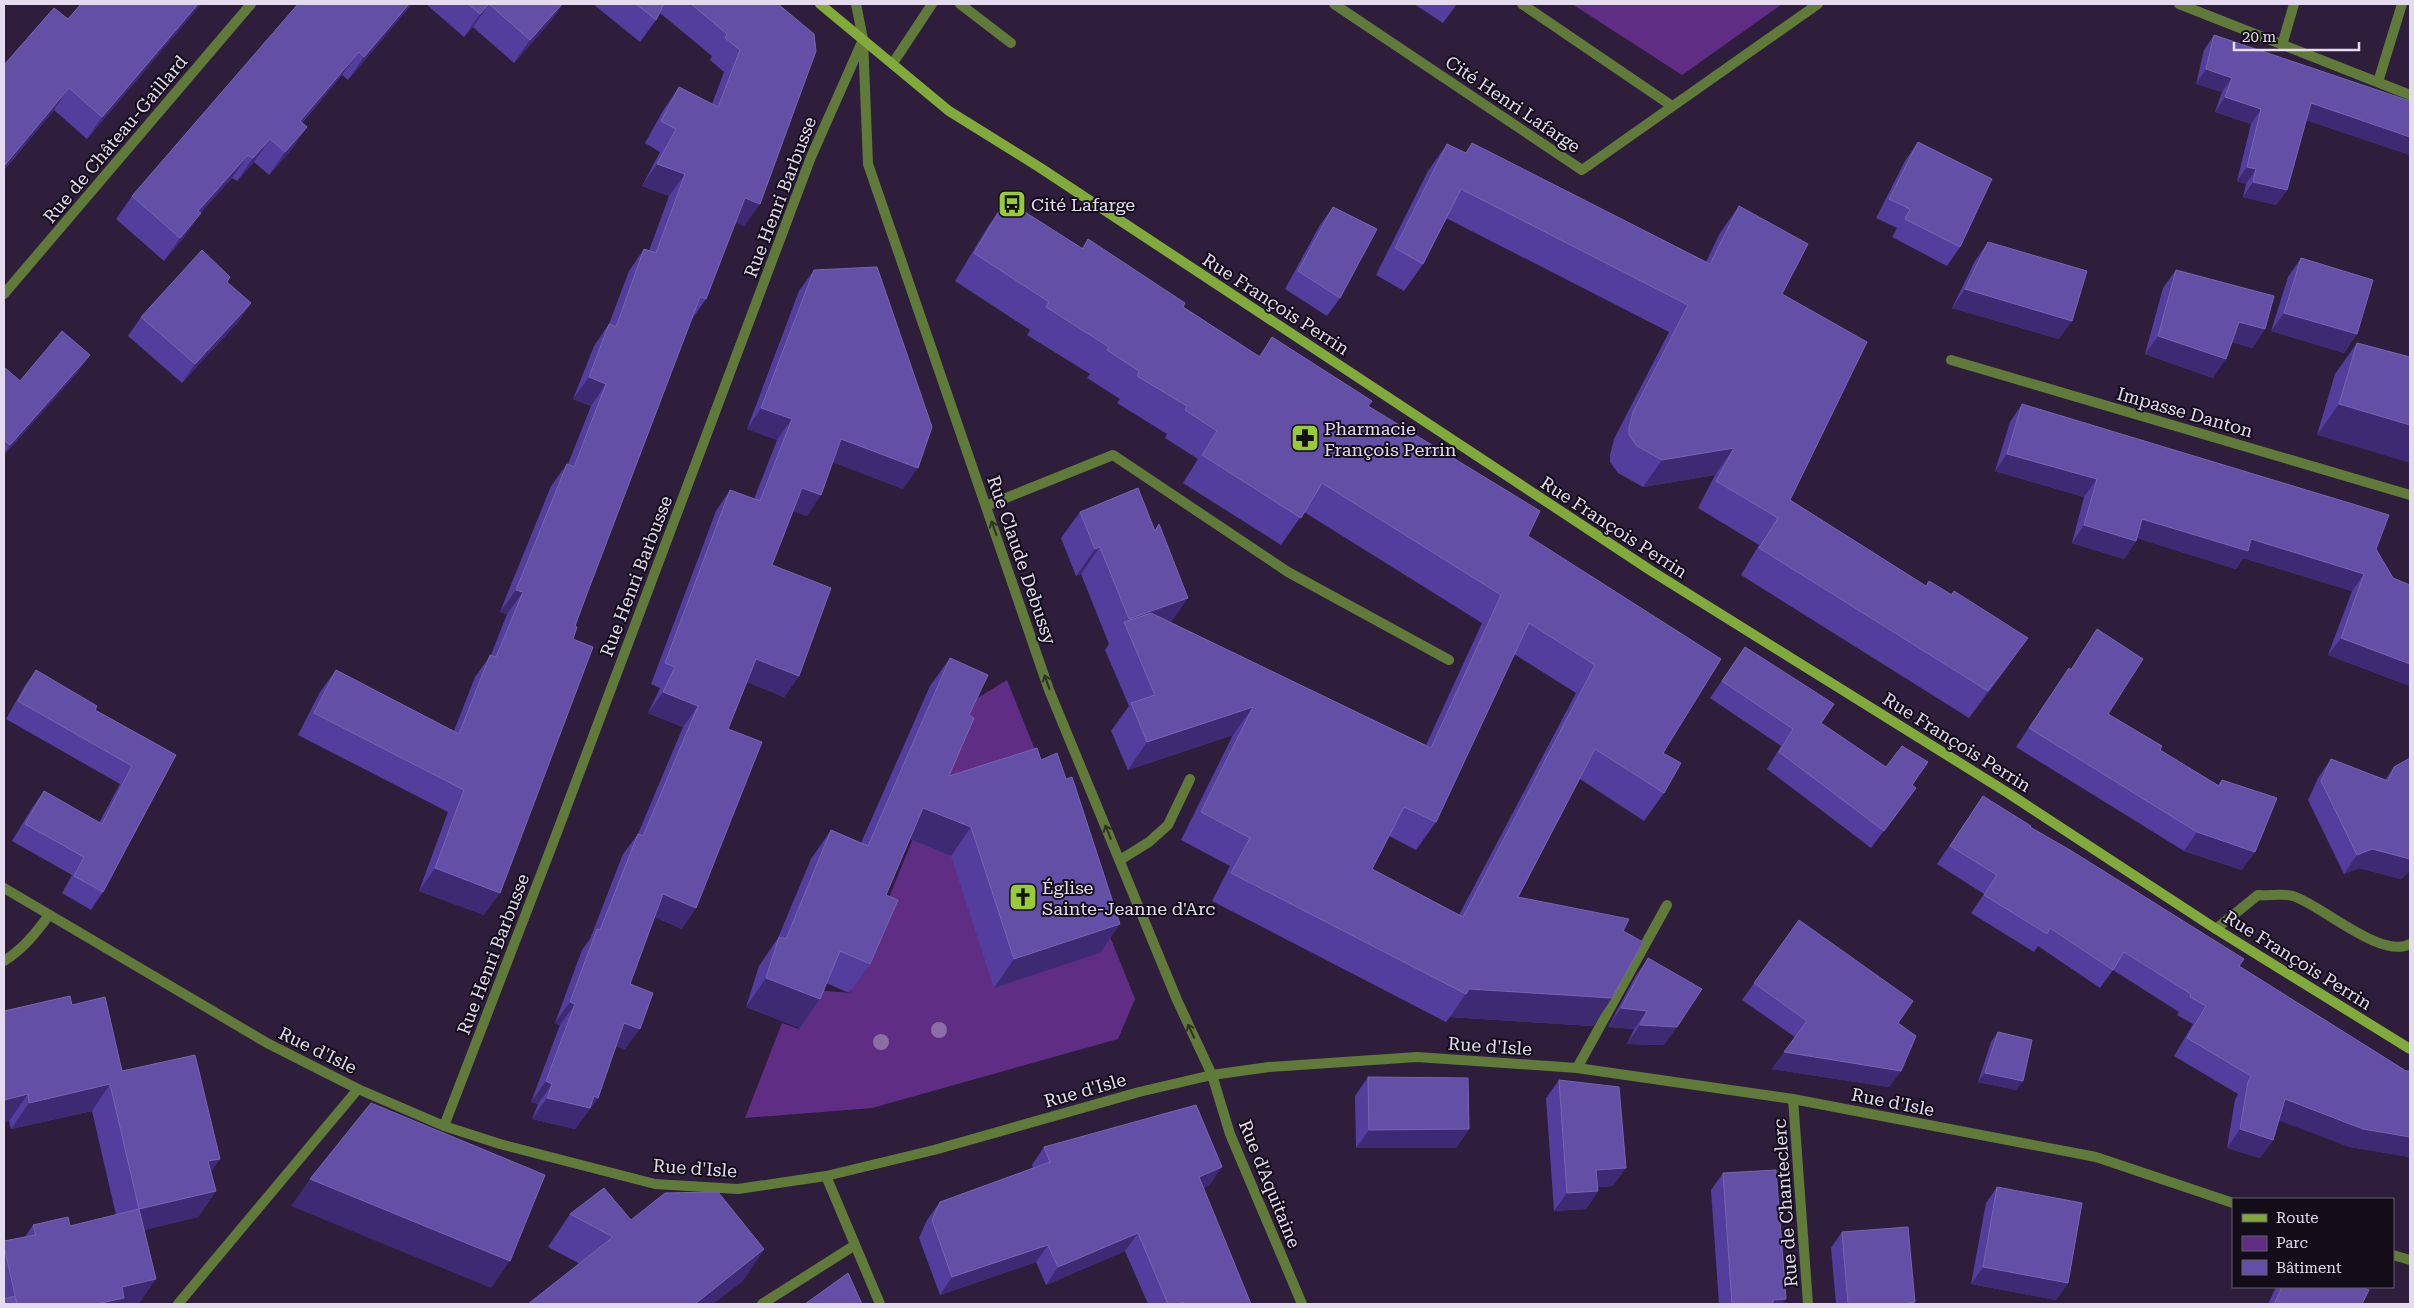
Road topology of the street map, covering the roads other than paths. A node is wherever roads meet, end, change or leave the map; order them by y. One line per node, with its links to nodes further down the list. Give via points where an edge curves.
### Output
1 (251, 4): 19 (street, Rue de Château-Gaillard)
2 (820, 4): 12 (main road, Rue François Perrin)
3 (856, 4): 12 (street, Rue Claude Debussy)
4 (932, 4): 15 (street)
5 (960, 4): 13 (street)
6 (1334, 4): 18 (street, Cité Henri Lafarge, via 1582,170)
7 (1522, 4): 18 (street)
8 (1818, 4): 18 (street, Cité Henri Lafarge)
9 (2179, 4): 14 (street)
10 (2294, 4): 14 (street)
11 (2402, 4): 16 (street)
12 (863, 39): 15 (main road, Rue François Perrin); 22 (street, Rue Claude Debussy, via 868,164); 37 (street, Rue Henri Barbusse, via 811,157 554,843)
13 (1011, 43)
14 (2282, 44): 16 (street)
15 (893, 64): 29 (main road, Rue François Perrin, via 950,111 1653,572 2008,793)
16 (2378, 82): 17 (street)
17 (2410, 95)
18 (1672, 106)
19 (4, 294)
20 (1951, 360): 21 (street, Impasse Danton)
21 (2410, 495)
22 (986, 506): 23 (street, via 1113,455 1288,572); 25 (street, Rue Claude Debussy, one-way to 22, via 1049,690)
23 (1449, 660)
24 (1190, 778): 25 (street, via 1168,825 1149,842)
25 (1120, 860): 34 (street, Rue Claude Debussy, one-way to 25, via 1177,1000)
26 (4, 888): 28 (street, Rue d'Isle)
27 (1666, 904): 33 (street)
28 (48, 915): 31 (street, via 36,934); 35 (street, Rue d'Isle, via 267,1043)
29 (2216, 930): 30 (street, via 2258,895 2292,896 2371,940 2404,947); 32 (main road, Rue François Perrin)
30 (2410, 944)
31 (4, 961)
32 (2410, 1049)
33 (1577, 1068): 34 (street, Rue d'Isle, via 1417,1057 1269,1067); 36 (street, Rue d'Isle)
34 (1212, 1075): 38 (street, Rue d'Isle); 46 (street, Rue d'Aquitaine, via 1230,1134)
35 (358, 1089): 37 (street, Rue d'Isle); 43 (street)
36 (1793, 1099): 39 (street, Rue d'Isle, via 2096,1157); 47 (street, Rue de Chanteclerc)
37 (444, 1126): 38 (street, Rue d'Isle, via 500,1144 655,1184 738,1189)
38 (826, 1176): 40 (street)
39 (2232, 1203)
40 (855, 1245): 44 (street); 45 (street)
41 (2394, 1256): 42 (street)
42 (2410, 1260)
43 (178, 1304)
44 (762, 1304)
45 (880, 1304)
46 (1302, 1304)
47 (1808, 1304)

